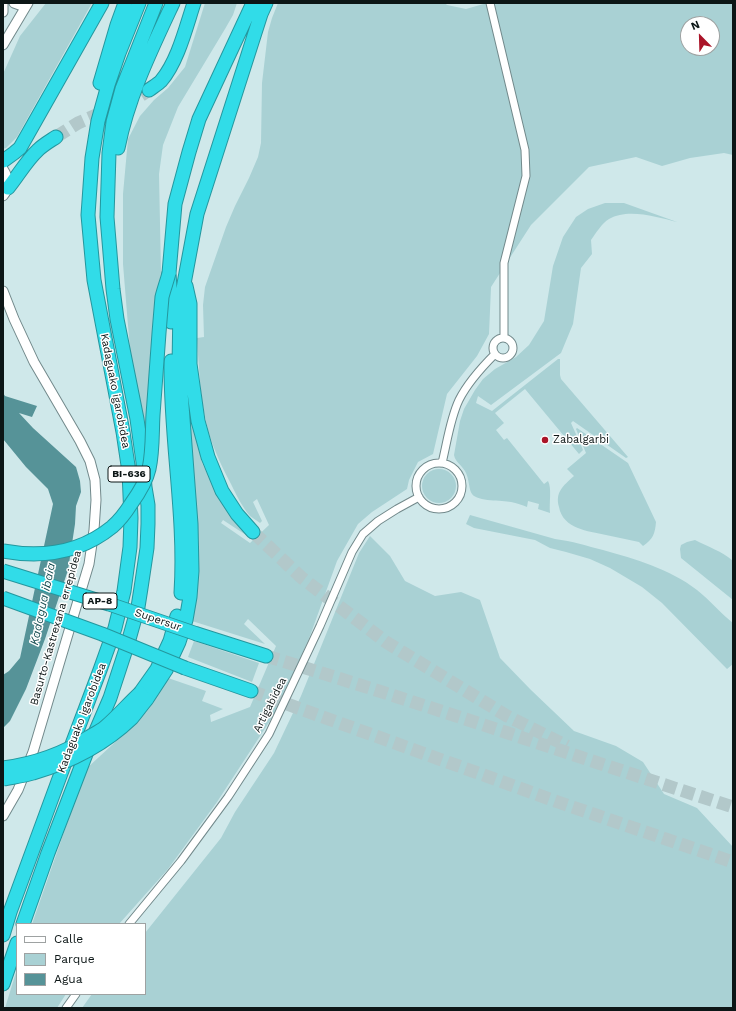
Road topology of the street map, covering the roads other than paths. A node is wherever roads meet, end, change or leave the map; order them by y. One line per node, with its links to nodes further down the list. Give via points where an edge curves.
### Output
1 (3, 3): 13 (street)
2 (14, 3): 12 (street)
3 (102, 3): 17 (highway, via 20,148)
4 (125, 3): 21 (highway, via 89,124 82,190)
5 (139, 3): 21 (highway, Kadaguako igarobidea / BI-636, via 119,53 98,121 92,158)
6 (156, 3): 19 (highway, Kadaguako igarobidea / BI-636, via 122,89 113,122)
7 (173, 3): 19 (highway, via 136,84)
8 (194, 3): 15 (highway, via 170,68 161,82)
9 (253, 3): 22 (highway, via 199,119 175,204)
10 (266, 3): 23 (highway, via 197,214)
11 (490, 3): 25 (street, via 525,150 526,169 504,263)
12 (26, 5): 14 (street)
13 (3, 12)
14 (3, 45)
15 (149, 90)
16 (56, 137): 20 (highway, via 37,150)
17 (3, 161)
18 (3, 170): 20 (street, via 8,182)
19 (107, 186): 42 (highway, Kadaguako igarobidea / BI-636, via 106,217 112,289 143,462 148,505 147,548 142,588 128,643 110,698 48,853)
20 (5, 192)
21 (88, 215): 44 (highway, Kadaguako igarobidea / BI-636, via 94,280 124,432 129,472 130,547 116,628)
22 (169, 273): 29 (highway, via 171,385); 31 (highway, bridge, via 162,296 149,469 137,496 112,526 92,540 48,554)
23 (185, 278): 29 (highway, via 180,304 179,366); 30 (highway, via 190,304 190,364 198,421 208,457 222,491 236,514)
24 (3, 291): 41 (street, Basurto-Kastrexana errepidea, via 34,362 90,461 95,480 96,500 89,564 33,752 18,790)
25 (504, 338): 26 (street, via 495,342); 26 (street, via 512,344 512,353 504,358)
26 (495, 354): 27 (street, via 480,368 458,401)
27 (442, 463): 28 (street, via 435,463 423,470 417,483); 28 (street, via 450,465 460,476 462,491 459,498 451,506 438,509 424,503)
28 (419, 497): 43 (street, Artigabidea, via 378,521 363,534 352,552 268,734 223,804)
29 (186, 524): 38 (highway, via 177,617 170,641)
30 (254, 532)
31 (3, 551)
32 (3, 571): 36 (highway, Supersur / AP-8, bridge)
33 (3, 598): 35 (highway, bridge)
34 (3, 604): 35 (highway)
35 (25, 607): 37 (highway, bridge)
36 (266, 656)
37 (251, 691)
38 (144, 696): 39 (highway, bridge, via 103,728 61,753 23,765); 40 (highway, bridge, via 132,718 83,754 32,774)
39 (3, 768)
40 (3, 779)
41 (3, 816)
42 (24, 923)
43 (130, 923)
44 (3, 935)
45 (16, 946): 46 (highway)
46 (3, 984)
47 (75, 995): 48 (street)
48 (66, 1008)

